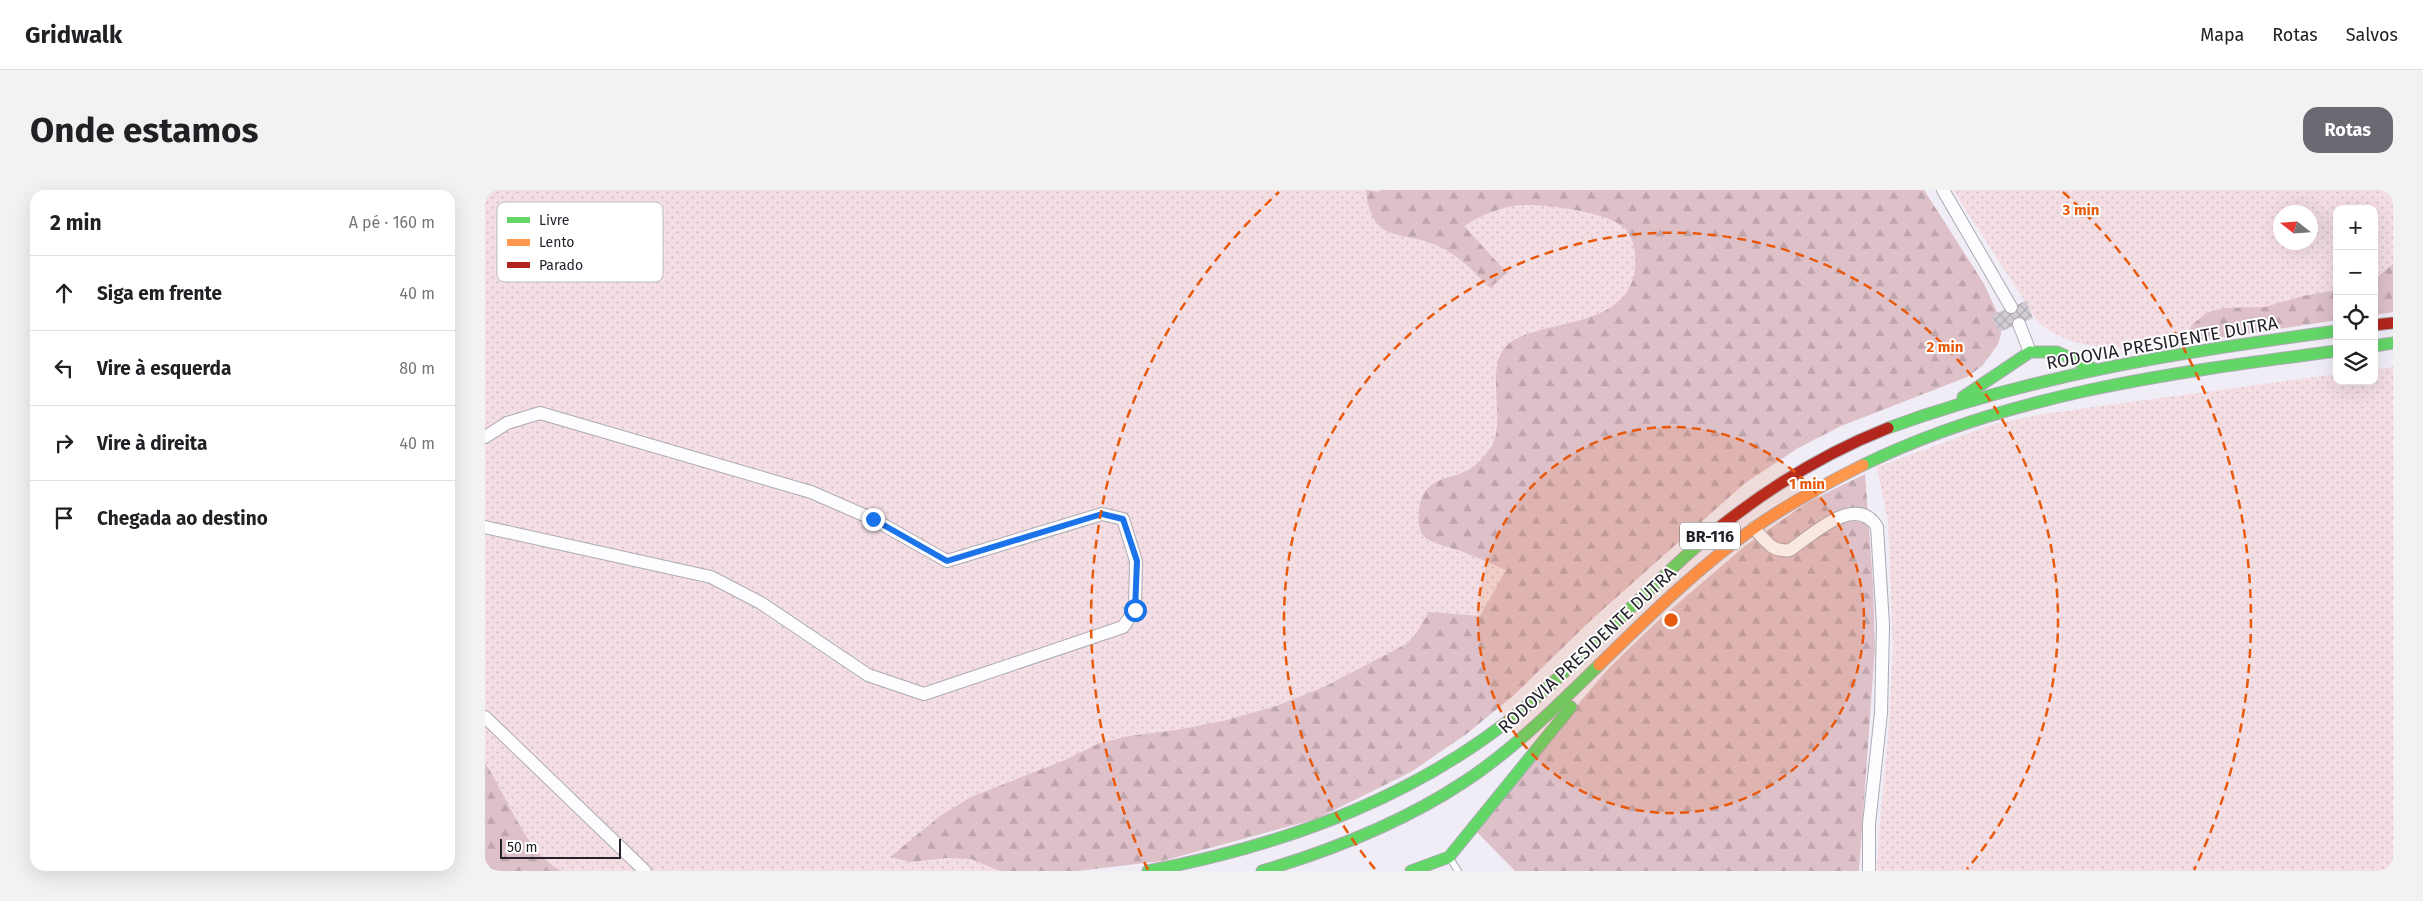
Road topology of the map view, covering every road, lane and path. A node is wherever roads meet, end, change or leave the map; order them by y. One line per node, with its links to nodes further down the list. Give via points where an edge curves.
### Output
1 (1943, 190): 2 (street)
2 (2011, 307)
3 (2393, 323): 5 (highway)
4 (2019, 324): 10 (street)
5 (2378, 325)
6 (2333, 331): 11 (highway, RODOVIA PRESIDENTE DUTRA / BR-116)
7 (2393, 343): 8 (highway)
8 (2378, 345)
9 (2333, 351): 15 (highway, RODOVIA PRESIDENTE DUTRA / BR-116, via 2222,365 2098,387 1995,413 1914,441 1866,462 1813,490)
10 (2030, 352): 11 (highway, via 2057,352); 12 (highway)
11 (2094, 369): 12 (highway, RODOVIA PRESIDENTE DUTRA / BR-116)
12 (1949, 406): 20 (highway, RODOVIA PRESIDENTE DUTRA / BR-116, via 1871,436 1769,491 1724,524 1635,602 1533,700 1469,748 1397,792 1339,818 1247,850)
13 (485, 437): 14 (street, via 507,423 540,412 811,492 873,519 947,561 1102,514 1123,519 1137,561 1135,610 1123,627 925,694 869,675 761,603 711,577)
14 (485, 527)
15 (1754, 528): 16 (highway, RODOVIA PRESIDENTE DUTRA / BR-116, via 1696,573); 24 (street, via 1781,552 1790,550 1843,515 1855,513 1866,516 1877,527 1883,625 1881,713 1869,824)
16 (1609, 653): 18 (highway, via 1560,721); 21 (highway, RODOVIA PRESIDENTE DUTRA / BR-116, via 1551,712 1487,765 1423,806 1311,857)
17 (485, 717): 19 (street)
18 (1449, 857): 22 (highway); 23 (lane)
19 (645, 871)
20 (1148, 871)
21 (1262, 871)
22 (1411, 871)
23 (1458, 871)
24 (1869, 871)

